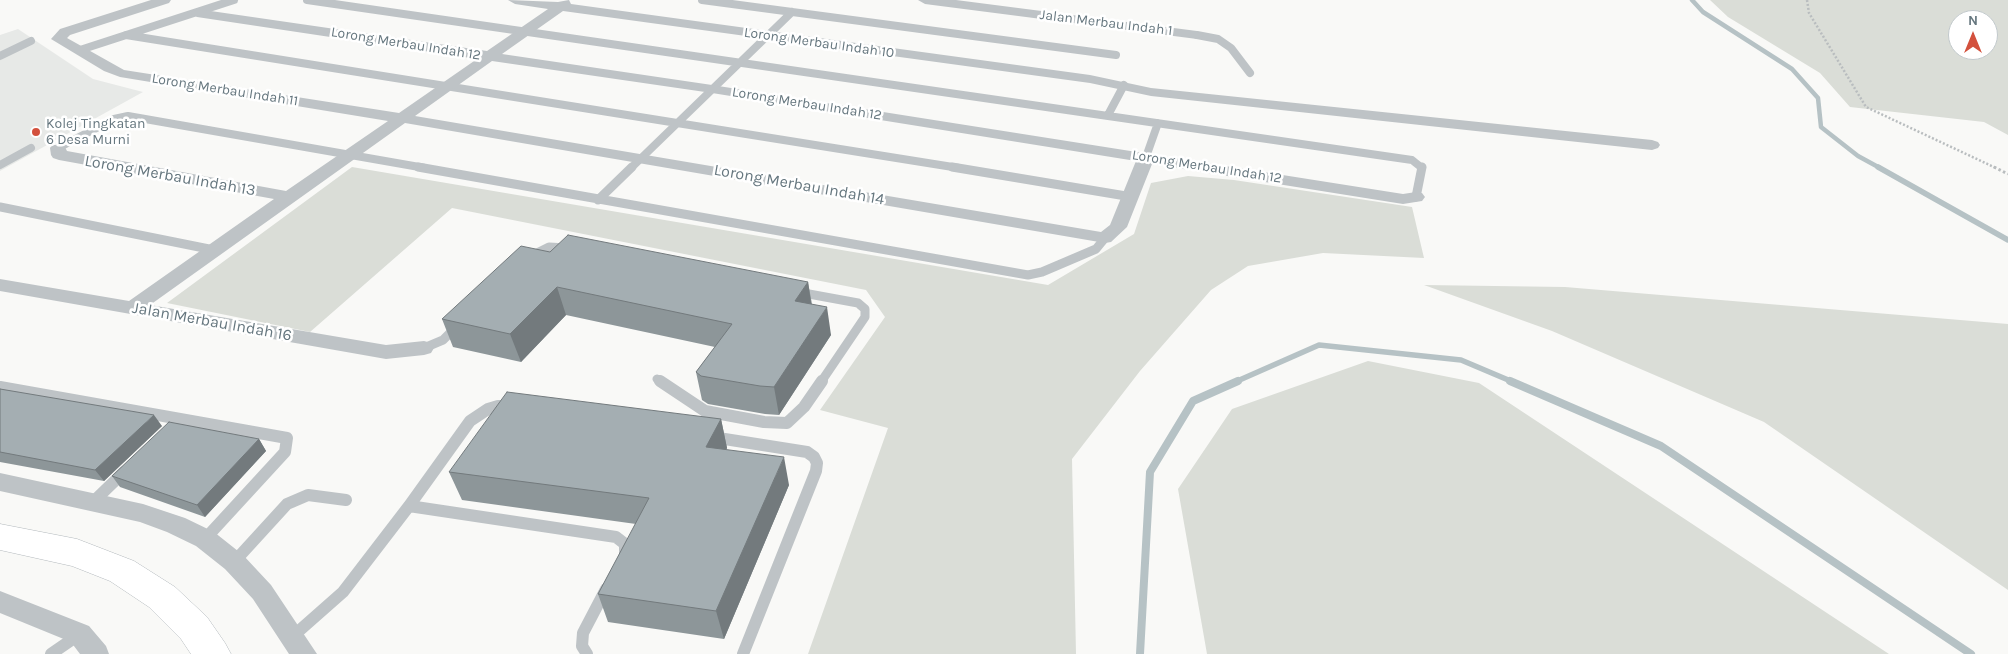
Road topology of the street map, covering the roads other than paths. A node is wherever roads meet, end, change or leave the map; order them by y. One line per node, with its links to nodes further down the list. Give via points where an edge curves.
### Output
1 (164, 0): 15 (street, Lorong Merbau Indah 11, via 65,32 58,39)
2 (234, 0): 9 (lane)
3 (307, 0): 10 (lane)
4 (515, 0): 7 (street, Lorong Merbau Indah 10)
5 (702, 0): 8 (lane)
6 (925, 0): 11 (street, Jalan Merbau Indah 1)
7 (564, 3): 10 (street); 13 (street, Lorong Merbau Indah 10)
8 (792, 12): 13 (lane); 16 (lane)
9 (197, 13): 12 (lane); 18 (street, Lorong Merbau Indah 12)
10 (525, 31): 18 (street); 19 (lane)
11 (1196, 34): 20 (lane, via 1218,39 1231,48)
12 (126, 36): 15 (lane); 22 (lane)
13 (767, 36): 19 (lane); 21 (street, Lorong Merbau Indah 10)
14 (31, 41): 17 (lane)
15 (80, 50): 25 (street, Lorong Merbau Indah 11, via 120,73)
16 (1116, 54)
17 (0, 56)
18 (489, 56): 22 (street); 23 (street, Lorong Merbau Indah 12)
19 (741, 62): 23 (lane); 24 (lane)
20 (1250, 73)
21 (1124, 85): 24 (lane); 28 (street, Lorong Merbau Indah 10, via 1151,92 1229,101)
22 (445, 87): 25 (street); 26 (lane)
23 (712, 90): 26 (lane); 32 (street, Lorong Merbau Indah 12)
24 (1108, 115): 27 (lane)
25 (401, 118): 31 (street); 33 (street, Lorong Merbau Indah 14)
26 (678, 122): 33 (lane); 36 (lane)
27 (1158, 123): 32 (lane); 37 (lane, via 1412,160 1422,167)
28 (1652, 145)
29 (31, 148): 34 (lane)
30 (58, 148): 31 (lane, via 114,119 128,116); 35 (street, Lorong Merbau Indah 13, via 59,155)
31 (351, 154): 35 (street); 38 (lane)
32 (1146, 157): 36 (street); 37 (street, Lorong Merbau Indah 12, via 1403,199)
33 (640, 158): 38 (lane); 40 (street, Lorong Merbau Indah 14)
34 (0, 165)
35 (289, 197): 41 (street)
36 (1132, 197): 40 (street, via 1118,227)
37 (1416, 197)
38 (598, 200): 40 (lane, via 1028,275 1096,249)
39 (0, 207): 41 (lane)
40 (1105, 238)
41 (214, 250): 46 (street)
42 (582, 251): 43 (lane, via 549,247)
43 (521, 264)
44 (0, 285): 46 (street, Jalan Merbau Indah 16)
45 (791, 290): 49 (lane, via 858,303 865,310 865,317 804,407 787,423 705,411)
46 (132, 308): 48 (street, Jalan Merbau Indah 16, via 386,352)
47 (464, 319): 48 (lane, via 442,340)
48 (424, 348)
49 (657, 379)
50 (0, 387): 59 (lane, via 176,423 287,438 285,452)
51 (526, 409): 57 (lane, via 498,406 478,414)
52 (699, 435): 70 (lane, via 806,452 817,463)
53 (136, 461): 56 (lane)
54 (0, 482): 56 (street)
55 (346, 500): 60 (lane, via 308,495 287,504)
56 (92, 502): 59 (street, via 143,513)
57 (409, 506): 61 (lane, via 616,537 626,544); 65 (lane)
58 (0, 537): 68 (street, via 77,553 122,571 162,597 194,628)
59 (205, 539): 60 (street)
60 (234, 562): 65 (street, via 262,592)
61 (620, 563)
62 (611, 580): 69 (lane, via 583,633 582,646)
63 (0, 602): 64 (street)
64 (80, 634): 66 (lane); 67 (street)
65 (298, 646)
66 (51, 654)
67 (96, 654)
68 (212, 654)
69 (587, 654)
70 (743, 654)

